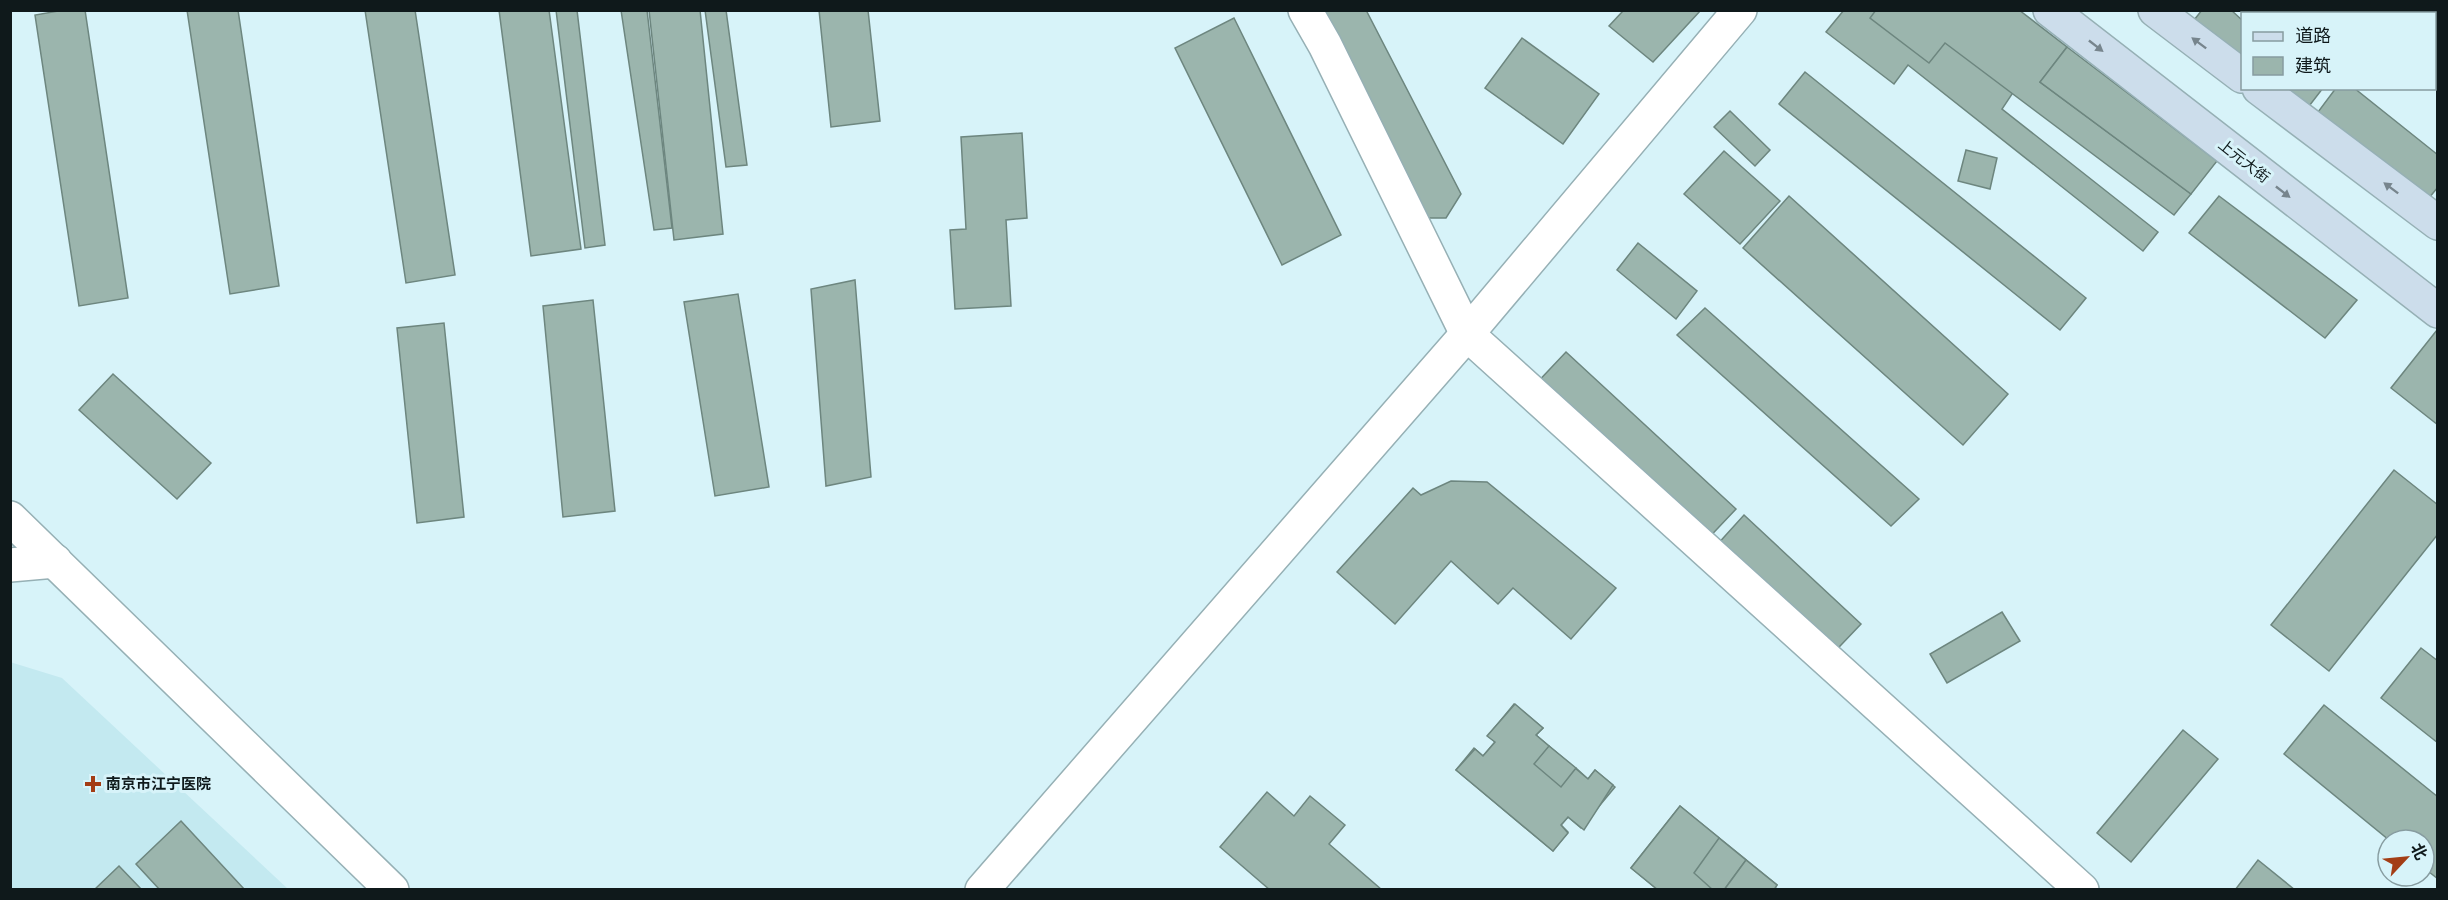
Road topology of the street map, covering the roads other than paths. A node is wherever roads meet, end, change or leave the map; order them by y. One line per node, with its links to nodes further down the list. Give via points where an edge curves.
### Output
1 (1305, 10): 9 (street)
2 (1740, 10): 9 (street)
3 (2050, 10): 8 (main road, 上元大街, one-way to 8)
4 (2155, 10): 5 (main road, one-way to 4)
5 (2241, 75)
6 (2262, 90): 7 (main road, one-way to 6)
7 (2438, 223)
8 (2438, 311)
9 (1467, 334): 14 (street); 15 (street)
10 (10, 518): 11 (street)
11 (55, 561): 12 (street); 13 (street)
12 (10, 565)
13 (392, 890)
14 (982, 890)
15 (2082, 890)

